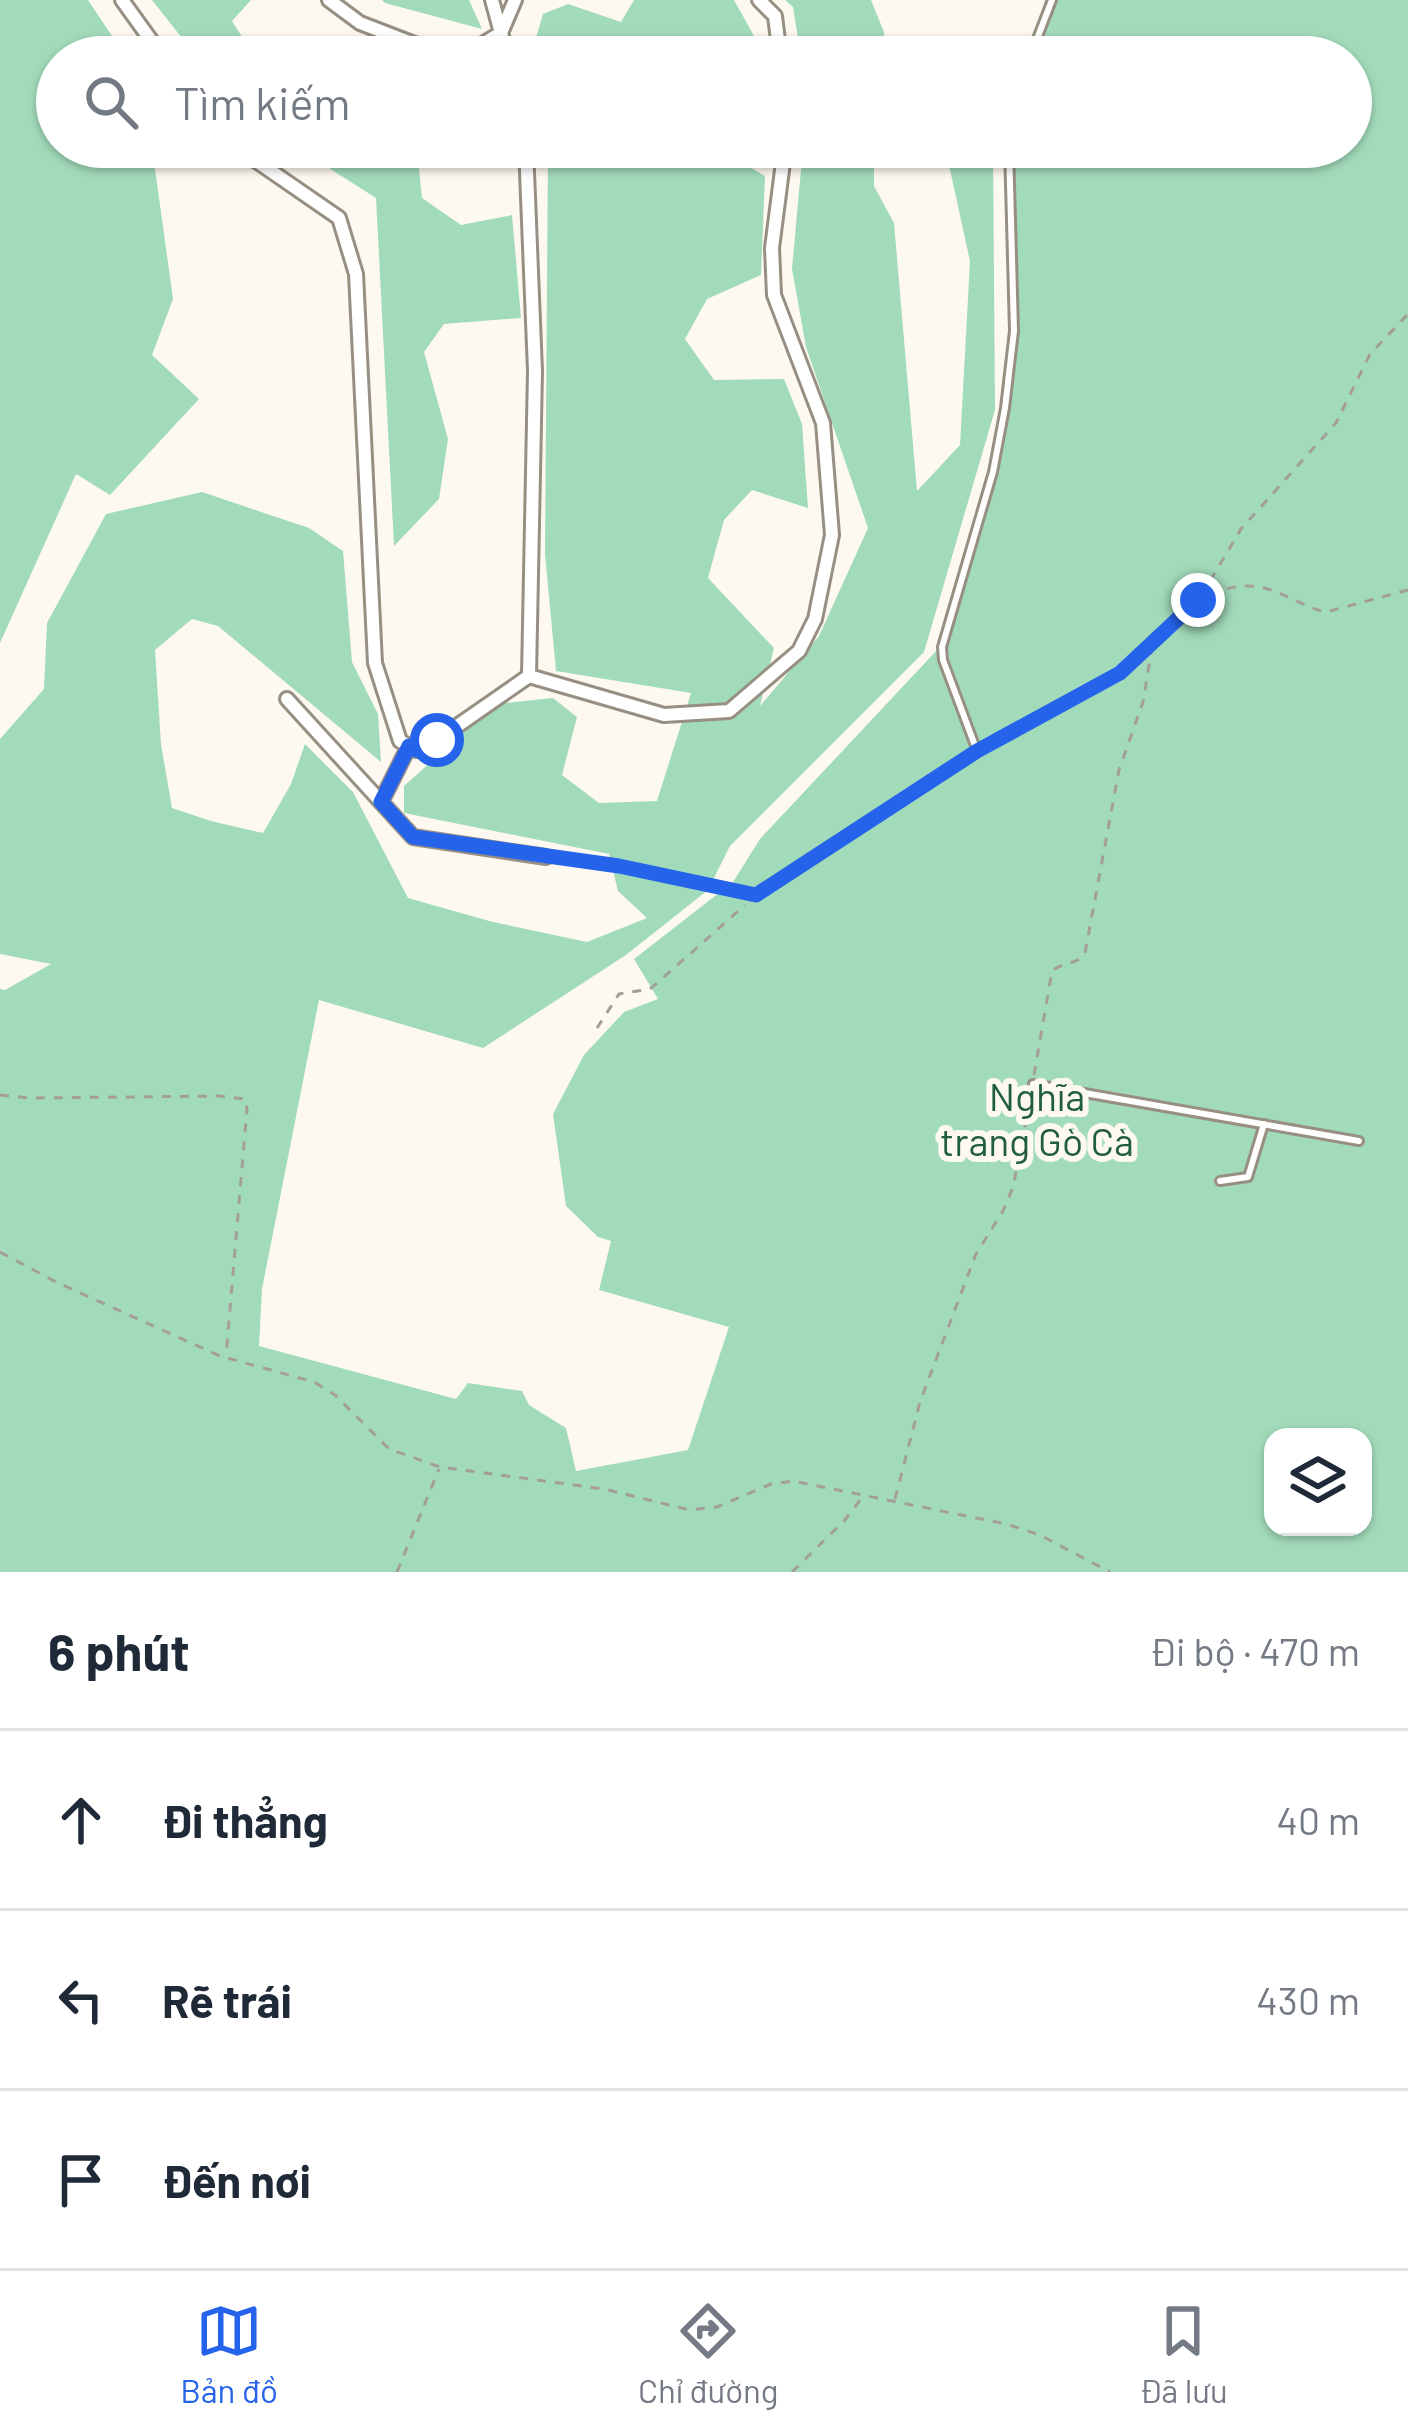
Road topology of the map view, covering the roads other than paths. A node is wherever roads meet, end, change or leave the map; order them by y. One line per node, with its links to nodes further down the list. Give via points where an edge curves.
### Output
1 (122, 0): 8 (street)
2 (328, 0): 9 (street)
3 (492, 0): 7 (street)
4 (515, 0): 7 (street)
5 (759, 0): 12 (street, via 775,16)
6 (1052, 0): 13 (lane)
7 (500, 32): 10 (street); 11 (street)
8 (148, 36)
9 (394, 36)
10 (496, 36)
11 (501, 36)
12 (777, 36)
13 (1038, 36)
14 (266, 168): 20 (street, via 339,218 356,274 375,663 400,741)
15 (527, 168): 18 (street, via 535,371)
16 (782, 168): 18 (street, via 774,295 823,423 832,535 815,619 799,651 728,711 664,715)
17 (1010, 168): 21 (lane, via 1014,331 1005,408 942,647)
18 (529, 676): 20 (street, via 437,740)
19 (287, 699): 22 (street)
20 (409, 746): 22 (street)
21 (977, 751)
22 (381, 802): 23 (street, via 413,837)
23 (546, 857): 24 (lane)
24 (756, 895)
25 (1033, 1084): 26 (lane)
26 (1264, 1124): 27 (lane); 28 (lane, via 1248,1177)
27 (1359, 1141)
28 (1220, 1181)

